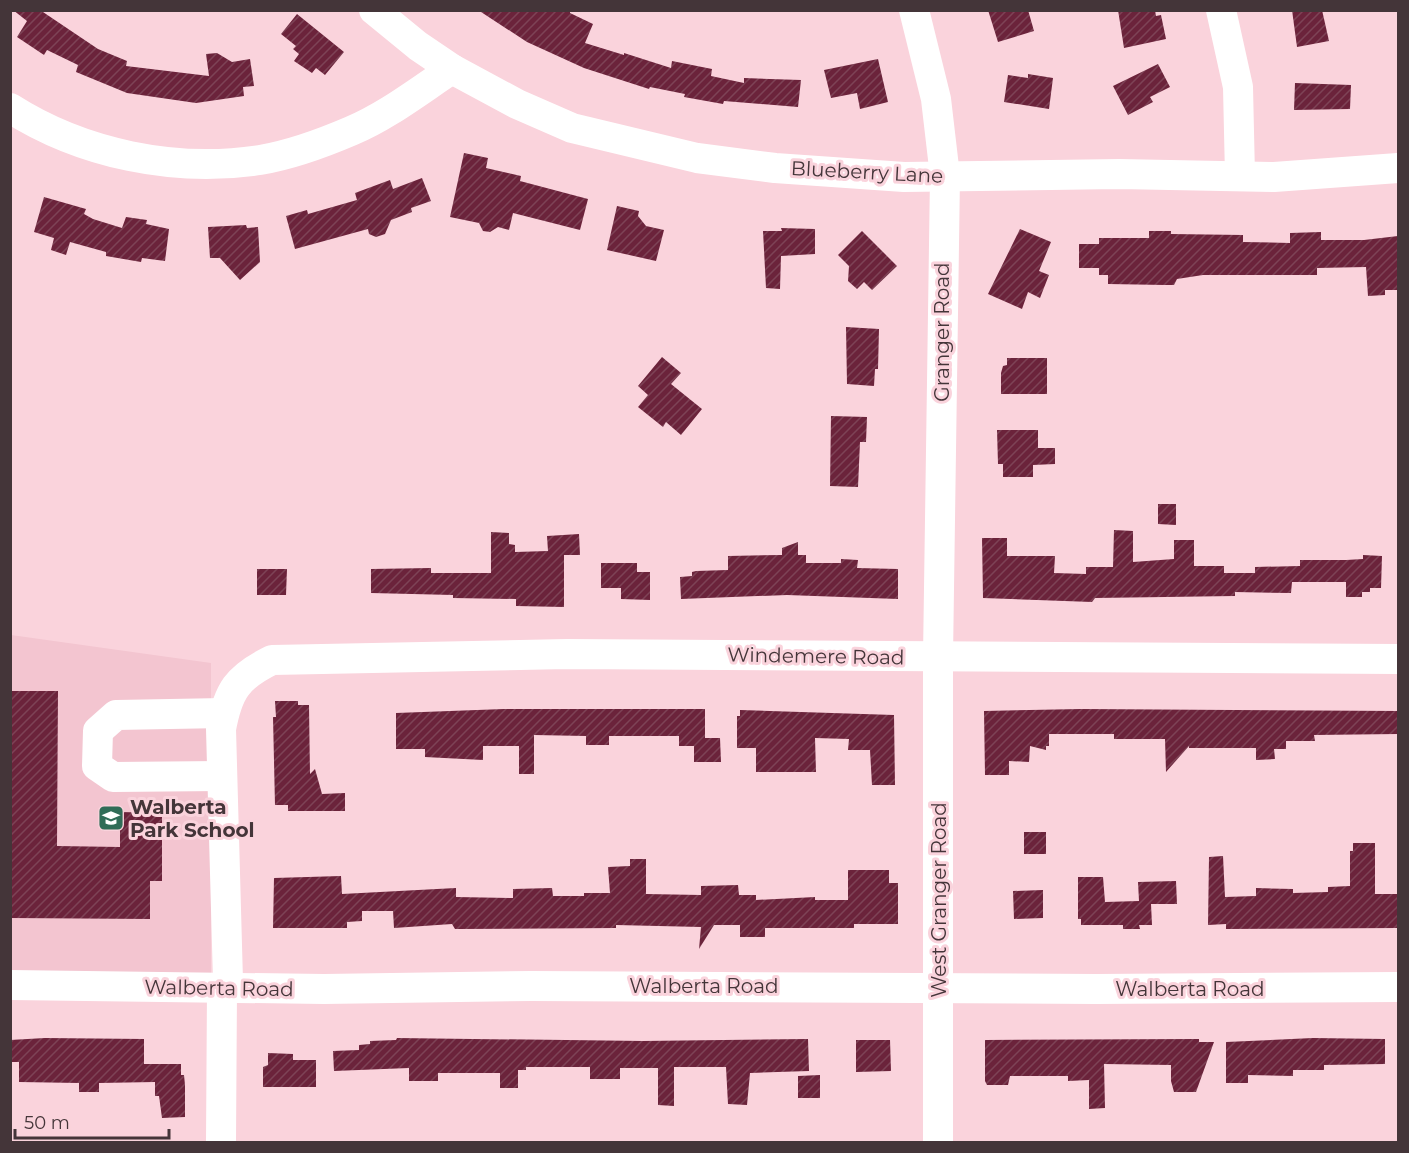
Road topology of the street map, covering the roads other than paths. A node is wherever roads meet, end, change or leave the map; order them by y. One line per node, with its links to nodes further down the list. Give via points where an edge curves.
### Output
1 (374, 10): 4 (street, Blueberry Lane)
2 (914, 10): 7 (street, Granger Road, via 936,99)
3 (1221, 10): 8 (street, via 1238,87)
4 (452, 69): 5 (street, via 352,131 260,160 154,160 66,138); 7 (street, Blueberry Lane, via 572,128 618,141 697,158 775,168)
5 (10, 108)
6 (1398, 168): 8 (street, Blueberry Lane)
7 (945, 176): 8 (street, Blueberry Lane); 9 (street, Granger Road)
8 (1240, 176)
9 (938, 657): 10 (street, Windemere Road); 11 (street, Windemere Road, via 567,654 272,660 240,680 225,704); 14 (street, West Granger Road)
10 (1398, 659)
11 (224, 713): 12 (street); 12 (street, via 116,715 98,731 97,766 113,777)
12 (221, 776): 16 (street, via 228,981)
13 (10, 985): 16 (street, Walberta Road)
14 (939, 987): 15 (street, Walberta Road); 16 (street, Walberta Road); 18 (street, West Granger Road)
15 (1398, 987)
16 (222, 989): 17 (street)
17 (221, 1143)
18 (938, 1143)

